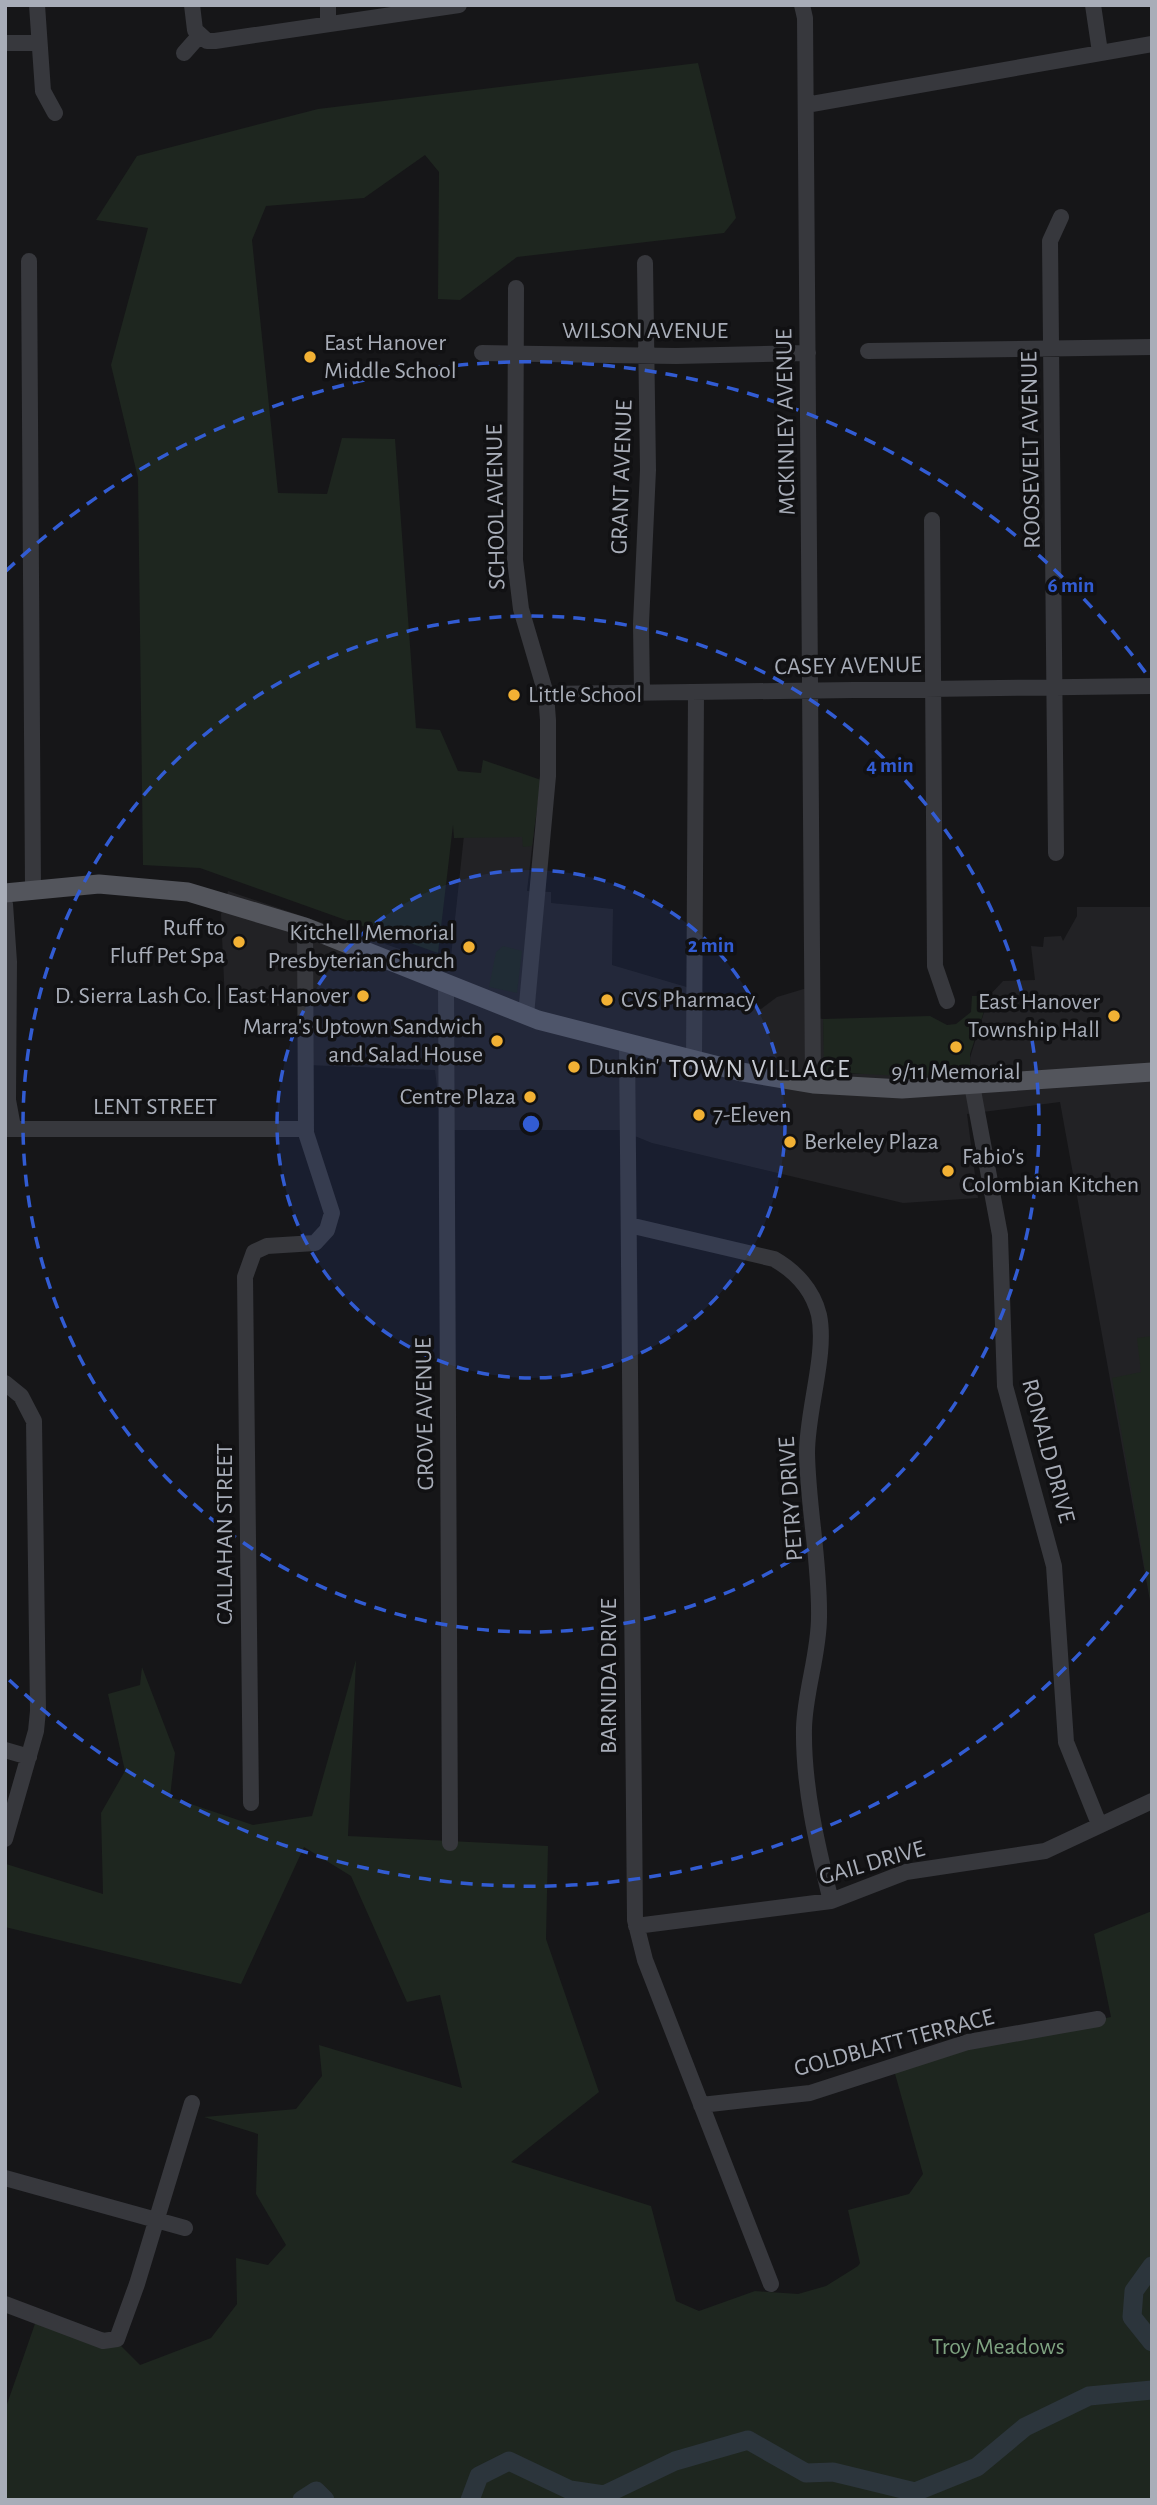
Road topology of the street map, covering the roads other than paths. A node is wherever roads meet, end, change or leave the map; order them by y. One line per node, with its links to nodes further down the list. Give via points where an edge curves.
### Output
1 (37, 5): 10 (street)
2 (192, 5): 8 (street, via 192,21)
3 (328, 5): 7 (street)
4 (459, 5): 7 (street)
5 (802, 5): 14 (street, MCKINLEY AVENUE)
6 (1093, 5): 12 (street)
7 (328, 24): 8 (street, via 215,41)
8 (200, 36): 13 (street)
9 (5, 43): 10 (street)
10 (38, 43): 15 (street, via 43,91)
11 (1152, 44): 12 (street)
12 (1100, 52): 14 (street)
13 (184, 53)
14 (806, 104): 25 (street, MCKINLEY AVENUE)
15 (55, 113)
16 (1061, 217): 21 (street, ROOSEVELT AVENUE, via 1050,241)
17 (29, 261): 36 (street)
18 (645, 263): 26 (street, GRANT AVENUE)
19 (516, 288): 24 (street, SCHOOL AVENUE)
20 (1152, 347): 21 (street)
21 (1052, 348): 22 (street); 30 (street, ROOSEVELT AVENUE)
22 (868, 351)
23 (482, 353): 24 (street, WILSON AVENUE)
24 (517, 353): 26 (street, WILSON AVENUE); 34 (street, SCHOOL AVENUE, via 515,560 520,610)
25 (808, 353): 26 (street, WILSON AVENUE); 31 (street, MCKINLEY AVENUE)
26 (648, 355): 33 (street, GRANT AVENUE)
27 (932, 520): 29 (street)
28 (1152, 686): 30 (street, CASEY AVENUE)
29 (935, 687): 30 (street, CASEY AVENUE); 31 (street, CASEY AVENUE); 41 (street, via 935,966)
30 (1056, 687): 35 (street, ROOSEVELT AVENUE)
31 (812, 688): 32 (street, CASEY AVENUE); 46 (street, MCKINLEY AVENUE)
32 (695, 692): 33 (street, CASEY AVENUE); 44 (street)
33 (642, 693): 34 (street, CASEY AVENUE)
34 (546, 694): 42 (street, SCHOOL AVENUE, via 548,776)
35 (1056, 853)
36 (33, 889): 37 (main road); 39 (main road, via 130,885 188,892)
37 (5, 893)
38 (5, 904): 48 (street)
39 (304, 927): 40 (main road); 49 (street)
40 (446, 985): 42 (main road); 58 (street, GROVE AVENUE)
41 (947, 1001)
42 (526, 1015): 43 (main road)
43 (627, 1043): 44 (main road); 50 (street, BARNIDA DRIVE)
44 (694, 1060): 46 (main road)
45 (1152, 1072): 47 (main road)
46 (813, 1084): 47 (main road, via 876,1089)
47 (972, 1085): 56 (street, RONALD DRIVE, via 1000,1235 1005,1386 1054,1566 1066,1742)
48 (9, 1128): 49 (street, LENT STREET)
49 (306, 1129): 55 (street, CALLAHAN STREET, via 331,1206 329,1227 308,1245 262,1247 247,1264)
50 (629, 1225): 59 (street, PETRY DRIVE, via 774,1259 806,1287 818,1313 820,1342 807,1452 819,1622 804,1725 812,1816); 60 (street, BARNIDA DRIVE)
51 (5, 1383): 53 (street, via 21,1396 34,1421 38,1711)
52 (5, 1750): 53 (street)
53 (29, 1758): 57 (street)
54 (1152, 1801): 56 (street, GAIL DRIVE)
55 (251, 1803)
56 (1099, 1824): 59 (street, GAIL DRIVE, via 1045,1850 906,1872)
57 (5, 1839)
58 (450, 1843)
59 (831, 1901): 60 (street, GAIL DRIVE)
60 (636, 1926): 63 (street, BARNIDA DRIVE)
61 (1098, 2019): 63 (street, GOLDBLATT TERRACE, via 968,2042 810,2093)
62 (192, 2104): 65 (street)
63 (701, 2105): 67 (street, BARNIDA DRIVE)
64 (5, 2178): 65 (street)
65 (155, 2221): 66 (street); 68 (street, via 122,2333 112,2341)
66 (185, 2228)
67 (771, 2284)
68 (5, 2304)

